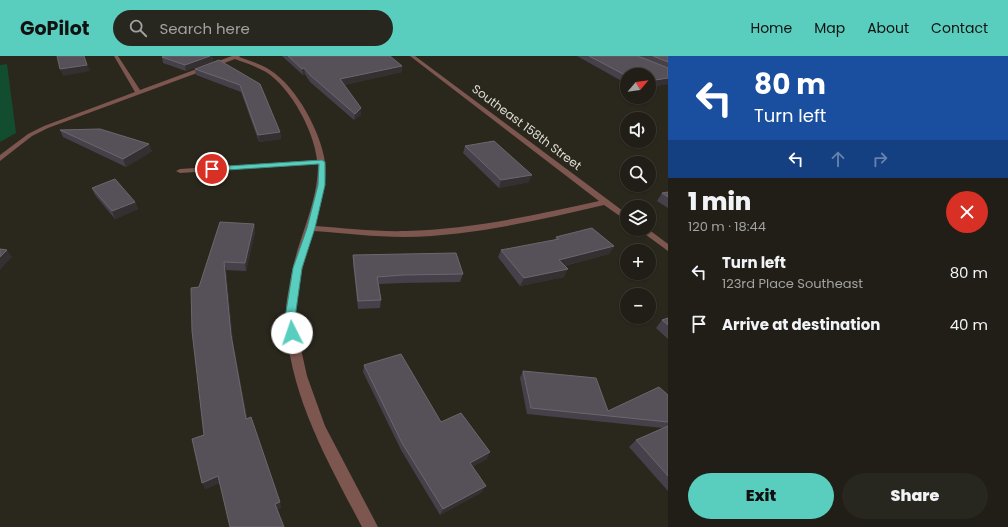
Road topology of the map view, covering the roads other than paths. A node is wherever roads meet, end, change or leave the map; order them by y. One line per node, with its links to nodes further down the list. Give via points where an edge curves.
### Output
1 (116, 56): 4 (street)
2 (412, 56): 8 (street, Southeast 158th Street)
3 (236, 57): 4 (street); 6 (street, via 267,70 277,78 305,114 318,141)
4 (138, 92): 5 (street, via 46,127 30,135)
5 (0, 160)
6 (322, 162): 7 (street); 10 (street, via 322,185)
7 (180, 171)
8 (605, 202): 9 (street, Southeast 158th Street); 10 (street, via 500,225 450,232 404,234)
9 (620, 213)
10 (311, 228): 13 (street, via 298,268 290,318 299,374 328,448)
11 (652, 236): 12 (street)
12 (668, 248)
13 (370, 527)

